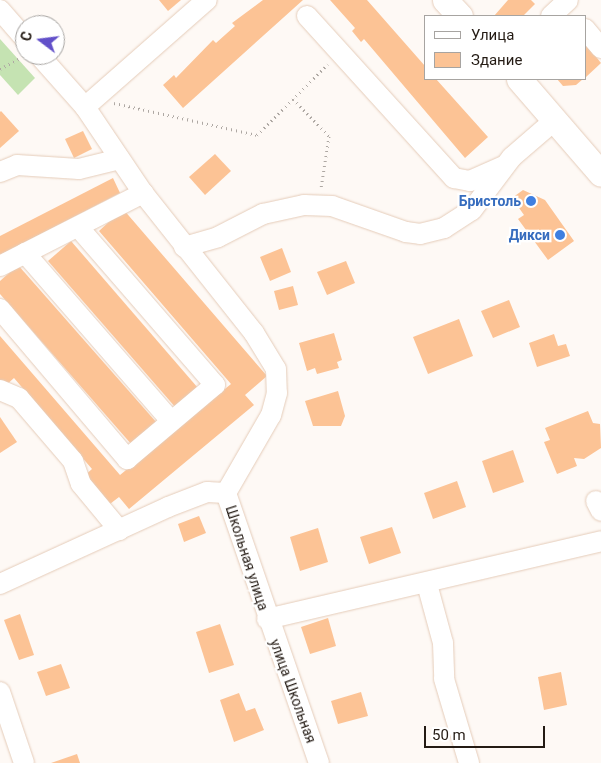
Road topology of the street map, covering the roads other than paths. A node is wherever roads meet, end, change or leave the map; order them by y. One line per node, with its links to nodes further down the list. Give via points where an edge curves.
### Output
1 (207, 0): 11 (street)
2 (445, 0): 4 (main road)
3 (0, 10): 6 (street)
4 (459, 15)
5 (307, 16): 14 (street, via 454,178 470,181)
6 (15, 27)
7 (586, 30): 8 (street)
8 (601, 48)
9 (50, 65): 11 (street)
10 (520, 80): 12 (main road)
11 (90, 103): 13 (street)
12 (556, 119): 14 (street); 16 (main road)
13 (120, 159): 15 (street, via 79,169 17,166); 17 (street)
14 (503, 166): 19 (street, via 472,210 427,234 406,232 332,206 304,205 263,214 218,237)
15 (0, 172)
16 (601, 174)
17 (143, 194): 18 (street); 19 (street)
18 (78, 227): 20 (street); 24 (street, via 215,385)
19 (184, 246): 25 (street, via 254,333 276,369 277,393 271,415)
20 (25, 253): 21 (street); 24 (street)
21 (0, 266)
22 (0, 309): 24 (street, via 127,459)
23 (0, 390): 26 (street, via 19,398 73,461 81,484)
24 (171, 421)
25 (226, 493): 26 (street, Школьная улица, via 202,494); 30 (street, Школьная улица)
26 (119, 530): 28 (street, Школьная улица)
27 (601, 541): 29 (street)
28 (0, 584)
29 (427, 584): 30 (street); 34 (street, via 444,643 444,679)
30 (267, 619): 33 (street, улица Школьная)
31 (0, 692): 32 (street)
32 (24, 763)
33 (319, 763)
34 (470, 763)

